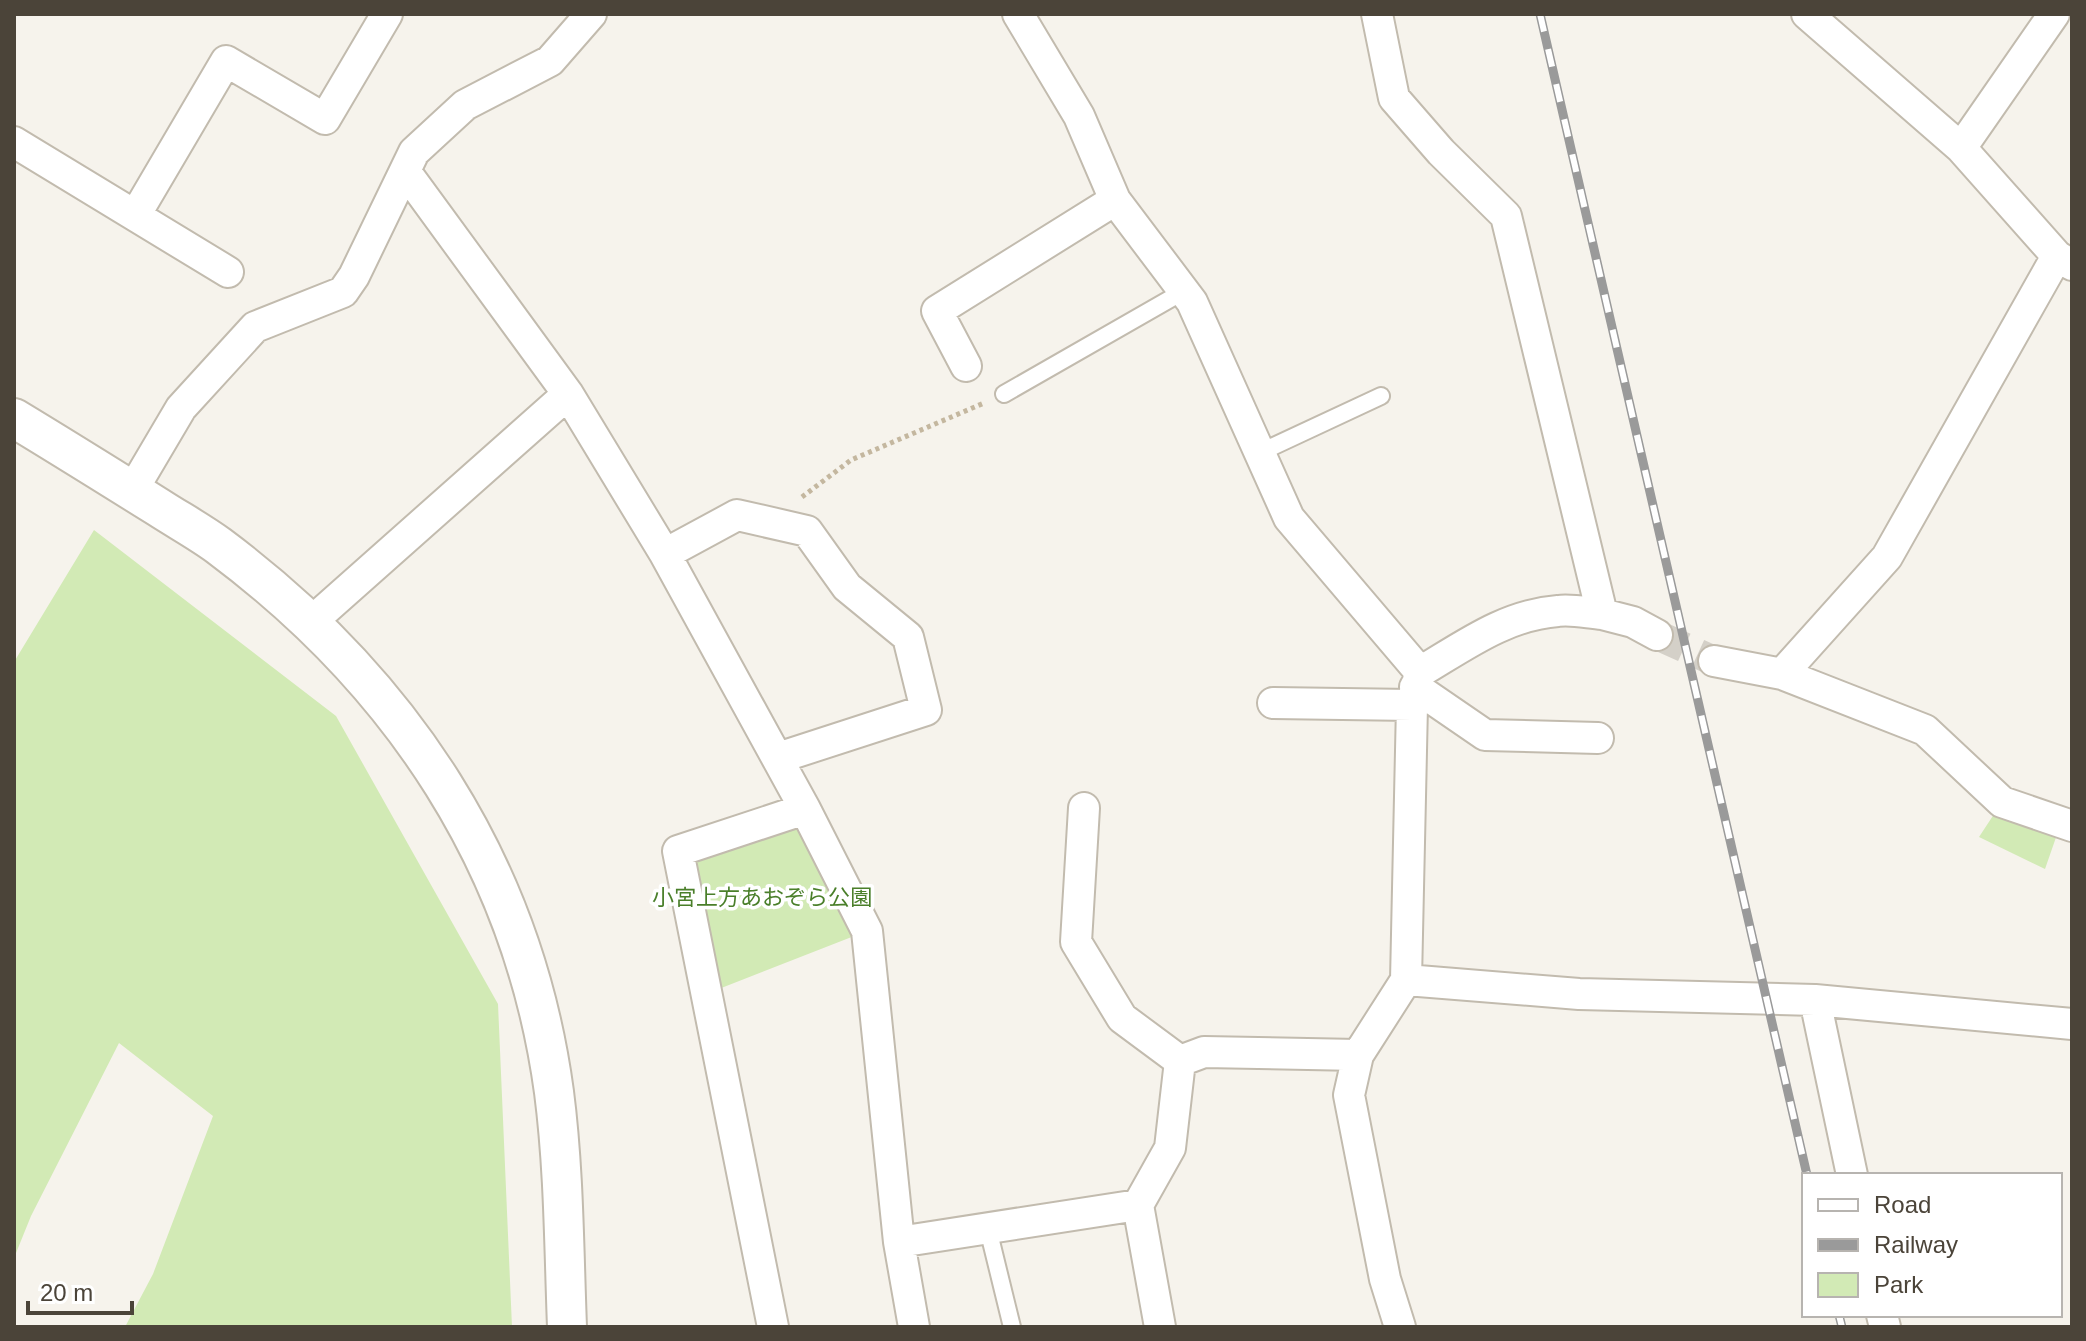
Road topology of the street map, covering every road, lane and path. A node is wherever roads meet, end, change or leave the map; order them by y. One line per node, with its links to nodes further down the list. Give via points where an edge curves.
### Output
1 (387, 14): 11 (street, via 325,119 226,61)
2 (591, 14): 9 (street, via 550,61 465,105 414,152)
3 (1018, 14): 10 (street, via 1079,116)
4 (1377, 14): 24 (street, via 1394,98 1506,216)
5 (1807, 14): 8 (street)
6 (2054, 14): 8 (street)
7 (14, 142): 11 (street)
8 (1961, 148): 12 (street)
9 (405, 171): 16 (street); 21 (street, via 343,292 255,327 181,408)
10 (1115, 200): 14 (street); 15 (street, via 937,311)
11 (136, 214): 13 (street)
12 (2064, 260): 28 (street, via 1887,557)
13 (228, 272)
14 (1184, 291): 17 (lane); 20 (street)
15 (966, 366)
16 (568, 394): 23 (street); 25 (street)
17 (1004, 394): 22 (path, via 851,460)
18 (1381, 396): 20 (lane)
19 (14, 418): 21 (street)
20 (1261, 452): 29 (street, via 1289,518)
21 (132, 491): 25 (street, via 218,546)
22 (765, 521): 23 (street, via 737,515); 32 (street, via 807,531 847,587 908,637 926,710)
23 (665, 554): 32 (street)
24 (1602, 614): 26 (street); 29 (street, via 1561,610 1523,616 1493,628)
25 (310, 623): 45 (street, via 358,669 446,787 478,845 518,940 554,1092)
26 (1657, 635)
27 (1714, 661): 28 (street)
28 (1782, 674): 35 (street, via 1925,730 2002,802)
29 (1416, 688): 30 (street); 31 (street, via 1485,735); 36 (street)
30 (1273, 703)
31 (1598, 738)
32 (778, 758): 34 (street)
33 (1084, 808): 40 (street, via 1076,942 1122,1018)
34 (805, 809): 44 (street, via 867,931); 46 (street, via 678,851)
35 (2072, 826)
36 (1406, 980): 37 (street, via 1579,994); 39 (street)
37 (1815, 1000): 38 (street); 41 (street)
38 (2072, 1024)
39 (1358, 1055): 40 (street, via 1204,1052); 50 (street, via 1349,1095 1385,1279)
40 (1180, 1061): 42 (street, via 1170,1148)
41 (1852, 1173)
42 (1138, 1205): 43 (street); 49 (street)
43 (988, 1229): 44 (street); 48 (lane)
44 (899, 1242): 47 (street)
45 (567, 1327)
46 (773, 1327)
47 (914, 1327)
48 (1012, 1327)
49 (1160, 1327)
50 (1400, 1327)

